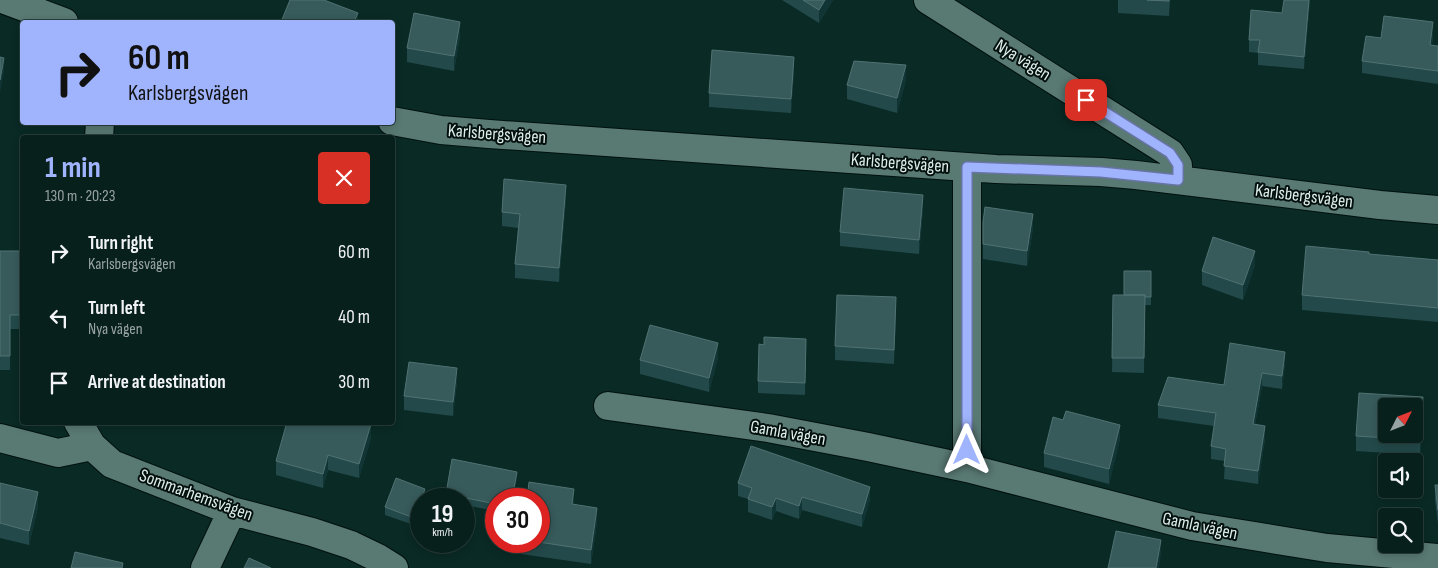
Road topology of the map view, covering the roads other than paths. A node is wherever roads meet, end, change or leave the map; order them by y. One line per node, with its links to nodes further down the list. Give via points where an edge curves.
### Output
1 (928, 0): 6 (street, Nya vägen, via 1170,153 1178,165)
2 (11, 1): 3 (street)
3 (59, 20)
4 (395, 122): 5 (street, Karlsbergsvägen, via 441,130)
5 (967, 167): 6 (street, Karlsbergsvägen, via 1101,172); 12 (street)
6 (1178, 180): 7 (street, Karlsbergsvägen)
7 (1438, 210)
8 (608, 406): 12 (street, Gamla vägen, via 768,428)
9 (80, 425): 11 (street, Sommarhemsvägen)
10 (0, 438): 11 (street, via 58,453)
11 (92, 446): 13 (street, Sommarhemsvägen, via 112,464)
12 (968, 468): 14 (street, Gamla vägen, via 1192,526 1327,548)
13 (232, 510): 15 (street); 16 (street, Sommarhemsvägen, via 351,545)
14 (1438, 558)
15 (205, 568)
16 (394, 568)

